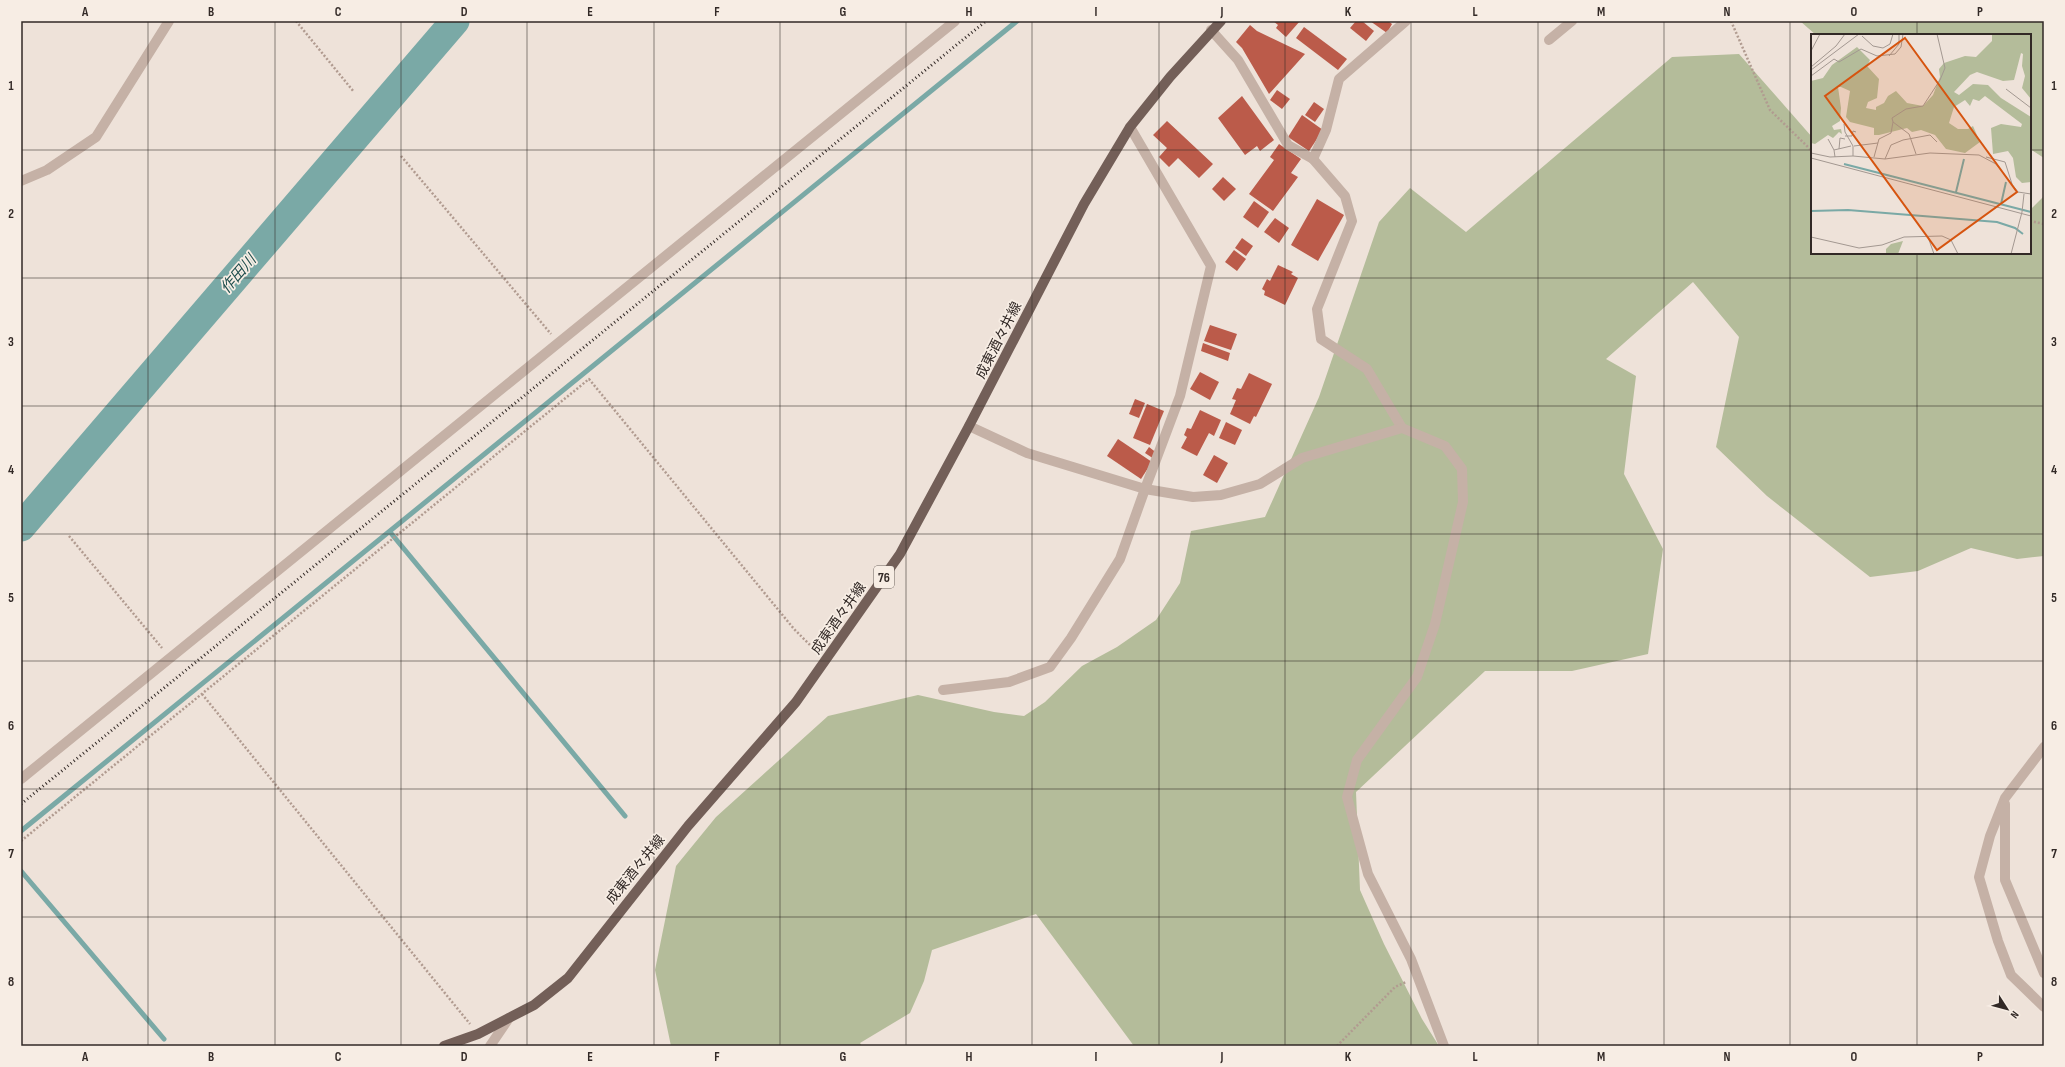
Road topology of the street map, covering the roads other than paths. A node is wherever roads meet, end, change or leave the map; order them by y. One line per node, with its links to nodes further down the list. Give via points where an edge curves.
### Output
1 (169, 21): 10 (street, via 96,137 47,170)
2 (955, 21): 16 (street)
3 (1221, 21): 6 (main road, 成東酒々井線 / 76)
4 (1406, 21): 9 (street, via 1339,79 1326,130)
5 (1572, 21): 7 (street)
6 (1211, 30): 8 (main road, 成東酒々井線 / 76); 9 (street, via 1238,60 1288,145)
7 (1549, 40)
8 (1130, 127): 11 (main road, 成東酒々井線 / 76, via 1084,204); 13 (street, via 1211,266 1180,396)
9 (1313, 159): 12 (street, via 1345,196 1352,221 1317,309 1321,339 1367,369)
10 (21, 181)
11 (969, 426): 13 (street, via 1027,453); 20 (main road, 成東酒々井線 / 76, via 900,554 796,702 688,826 568,978 534,1005)
12 (1402, 428): 13 (street, via 1302,458 1260,484 1221,495 1193,496); 23 (street, via 1445,446 1462,469 1463,502 1435,624 1418,677 1357,760 1347,797 1368,874 1411,959)
13 (1144, 489): 14 (street, via 1120,559 1050,667 1009,682)
14 (943, 690)
15 (2044, 747): 17 (street)
16 (21, 779)
17 (2005, 798): 18 (street, via 2005,880); 19 (street, via 1990,836 1979,877 2011,975)
18 (2044, 973)
19 (2044, 1007)
20 (509, 1018): 21 (main road, 成東酒々井線 / 76, via 478,1034); 22 (street)
21 (444, 1046)
22 (490, 1046)
23 (1444, 1046)

